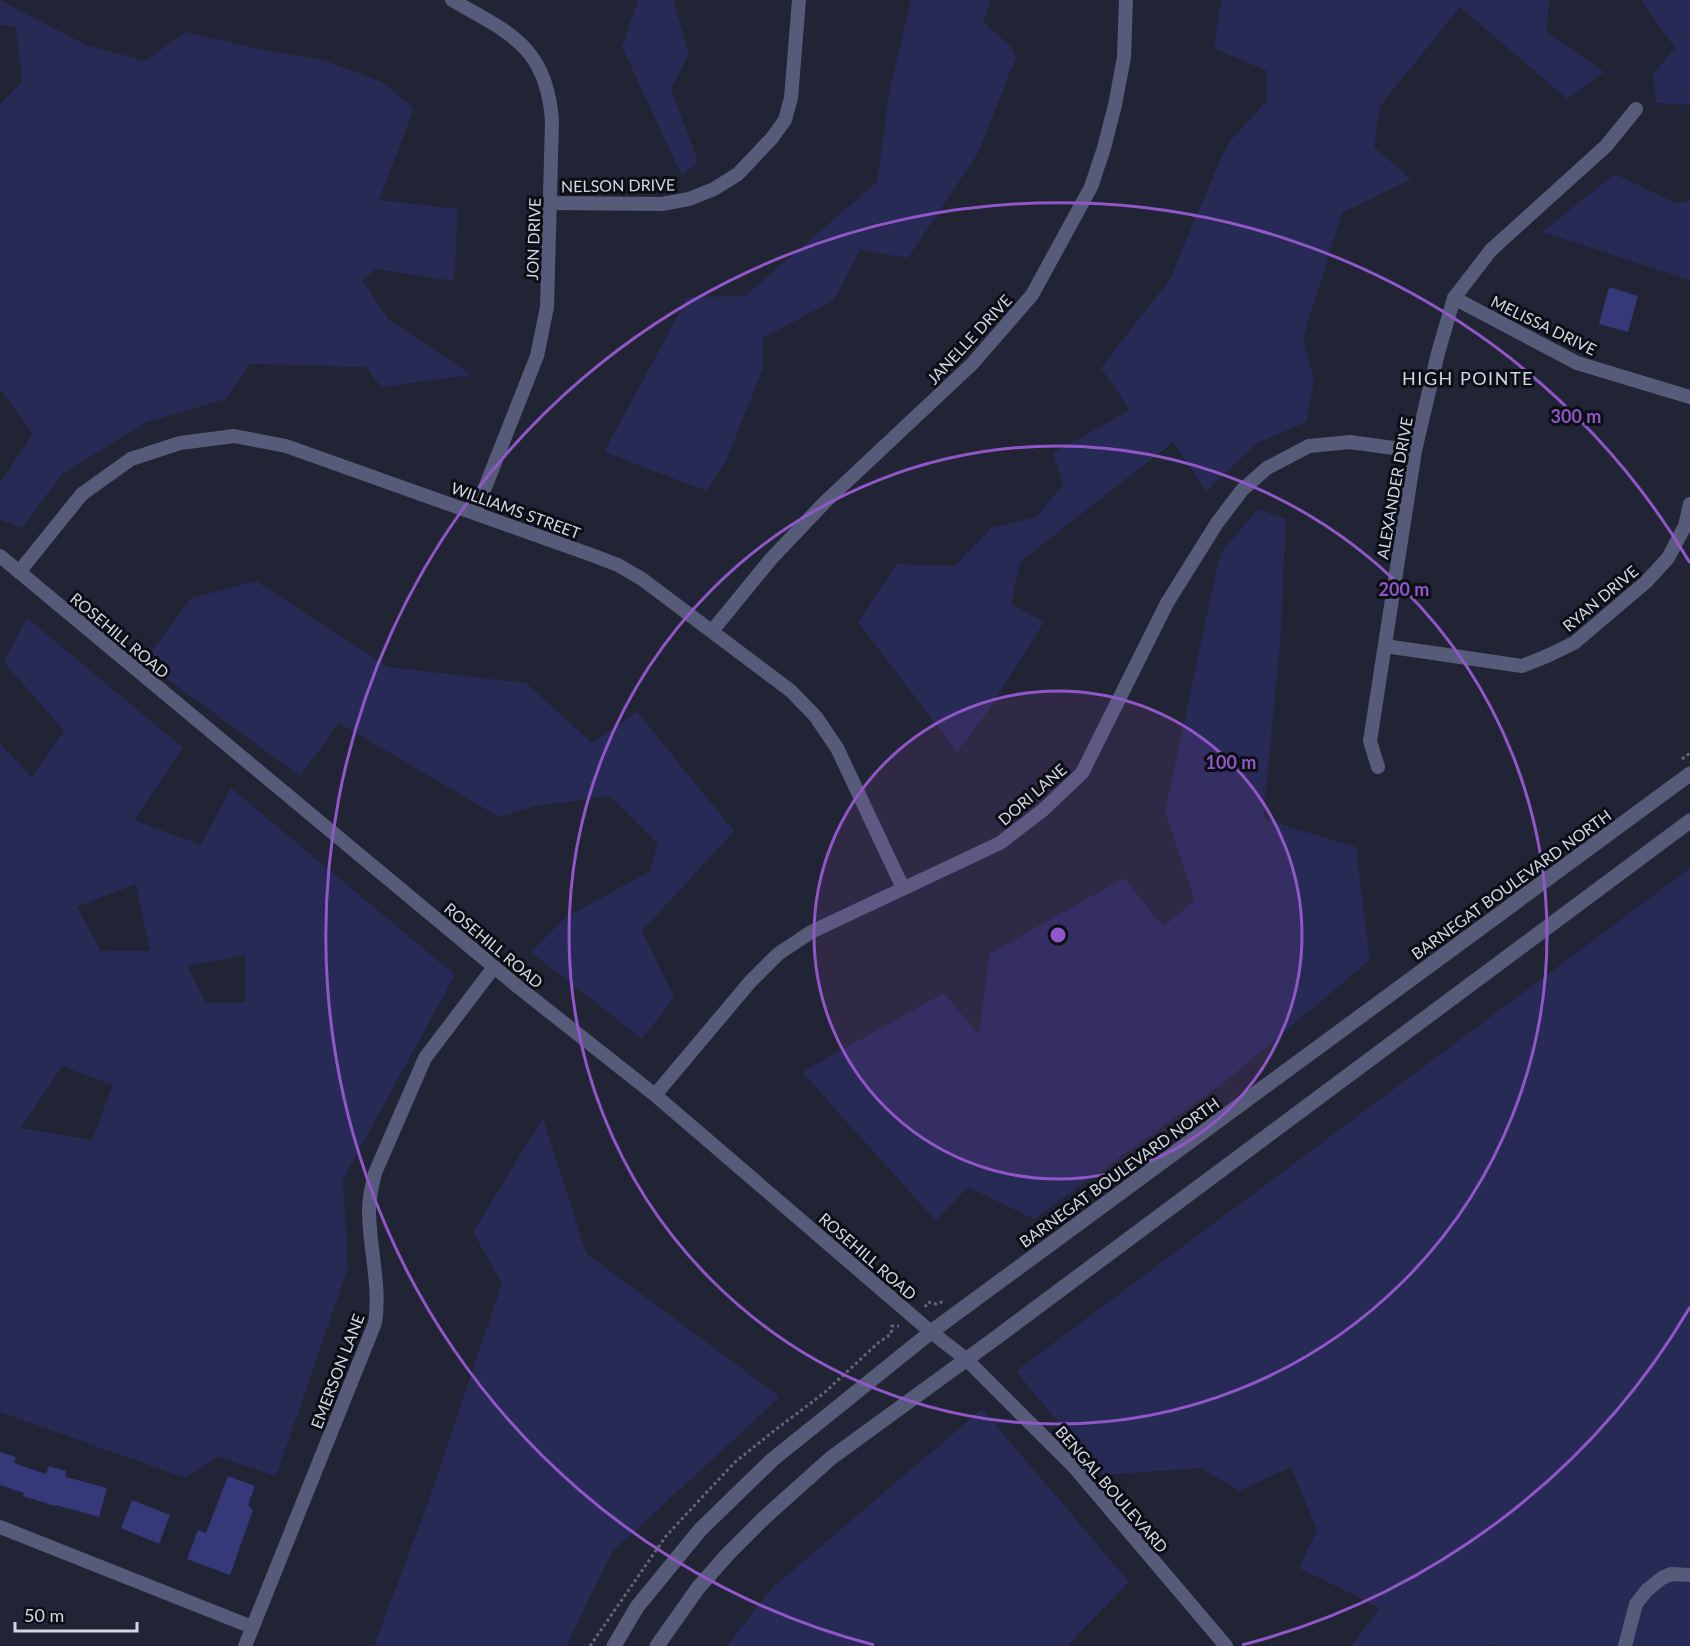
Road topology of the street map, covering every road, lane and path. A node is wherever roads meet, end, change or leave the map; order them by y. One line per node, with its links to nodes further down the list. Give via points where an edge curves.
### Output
1 (452, 0): 5 (street, JON DRIVE, via 506,31 534,59 545,80 552,121)
2 (799, 0): 5 (street, NELSON DRIVE, via 791,98 785,120 738,174 689,199 662,204)
3 (1126, 0): 13 (street, JANELLE DRIVE, via 1124,57 1104,148 1091,187 1032,296 972,364 825,502)
4 (1636, 109): 6 (street, ALEXANDER DRIVE, via 1606,146 1491,250)
5 (551, 203): 10 (street, JON DRIVE, via 547,307 537,356)
6 (1454, 298): 7 (street, MELISSA DRIVE, via 1577,363); 8 (street, ALEXANDER DRIVE)
7 (1690, 397)
8 (1415, 451): 14 (street, ALEXANDER DRIVE); 18 (street, DORI LANE, via 1350,442 1309,446 1267,468 1242,490 1217,523 1173,593 1082,772 1043,810 1000,843)
9 (1690, 504): 14 (street, RYAN DRIVE, via 1685,526 1668,558 1575,643 1522,666)
10 (475, 513): 12 (street, WILLIAMS STREET, via 286,446 234,435 180,443 131,459 82,494); 13 (street, WILLIAMS STREET, via 618,565)
11 (0, 556): 12 (street, ROSEHILL ROAD)
12 (19, 572): 19 (street, ROSEHILL ROAD)
13 (711, 631): 18 (street, WILLIAMS STREET, via 791,691 816,717 837,748)
14 (1385, 646): 15 (street, ALEXANDER DRIVE, via 1370,741)
15 (1378, 767)
16 (1690, 774): 22 (street, BARNEGAT BOULEVARD NORTH)
17 (1690, 821): 26 (street)
18 (903, 888): 20 (street, DORI LANE, via 811,932 778,954)
19 (494, 967): 20 (street, ROSEHILL ROAD); 29 (street, EMERSON LANE, via 425,1058 375,1173 369,1211 378,1305 375,1323)
20 (655, 1095): 22 (street, ROSEHILL ROAD)
21 (899, 1326): 23 (path, via 892,1326)
22 (932, 1332): 26 (street, ROSEHILL ROAD); 32 (street, BARNEGAT BOULEVARD NORTH, via 772,1460 700,1530 637,1607)
23 (889, 1336): 24 (path); 25 (path)
24 (897, 1339)
25 (878, 1343)
26 (966, 1359): 30 (street, BENGAL BOULEVARD, via 1076,1468); 33 (street, via 831,1458 764,1518 698,1588)
27 (0, 1527): 29 (street)
28 (1690, 1575): 34 (street, via 1671,1574 1647,1590 1636,1604)
29 (252, 1627): 31 (street, EMERSON LANE)
30 (1221, 1644)
31 (245, 1646)
32 (614, 1646)
33 (657, 1646)
34 (1625, 1646)

